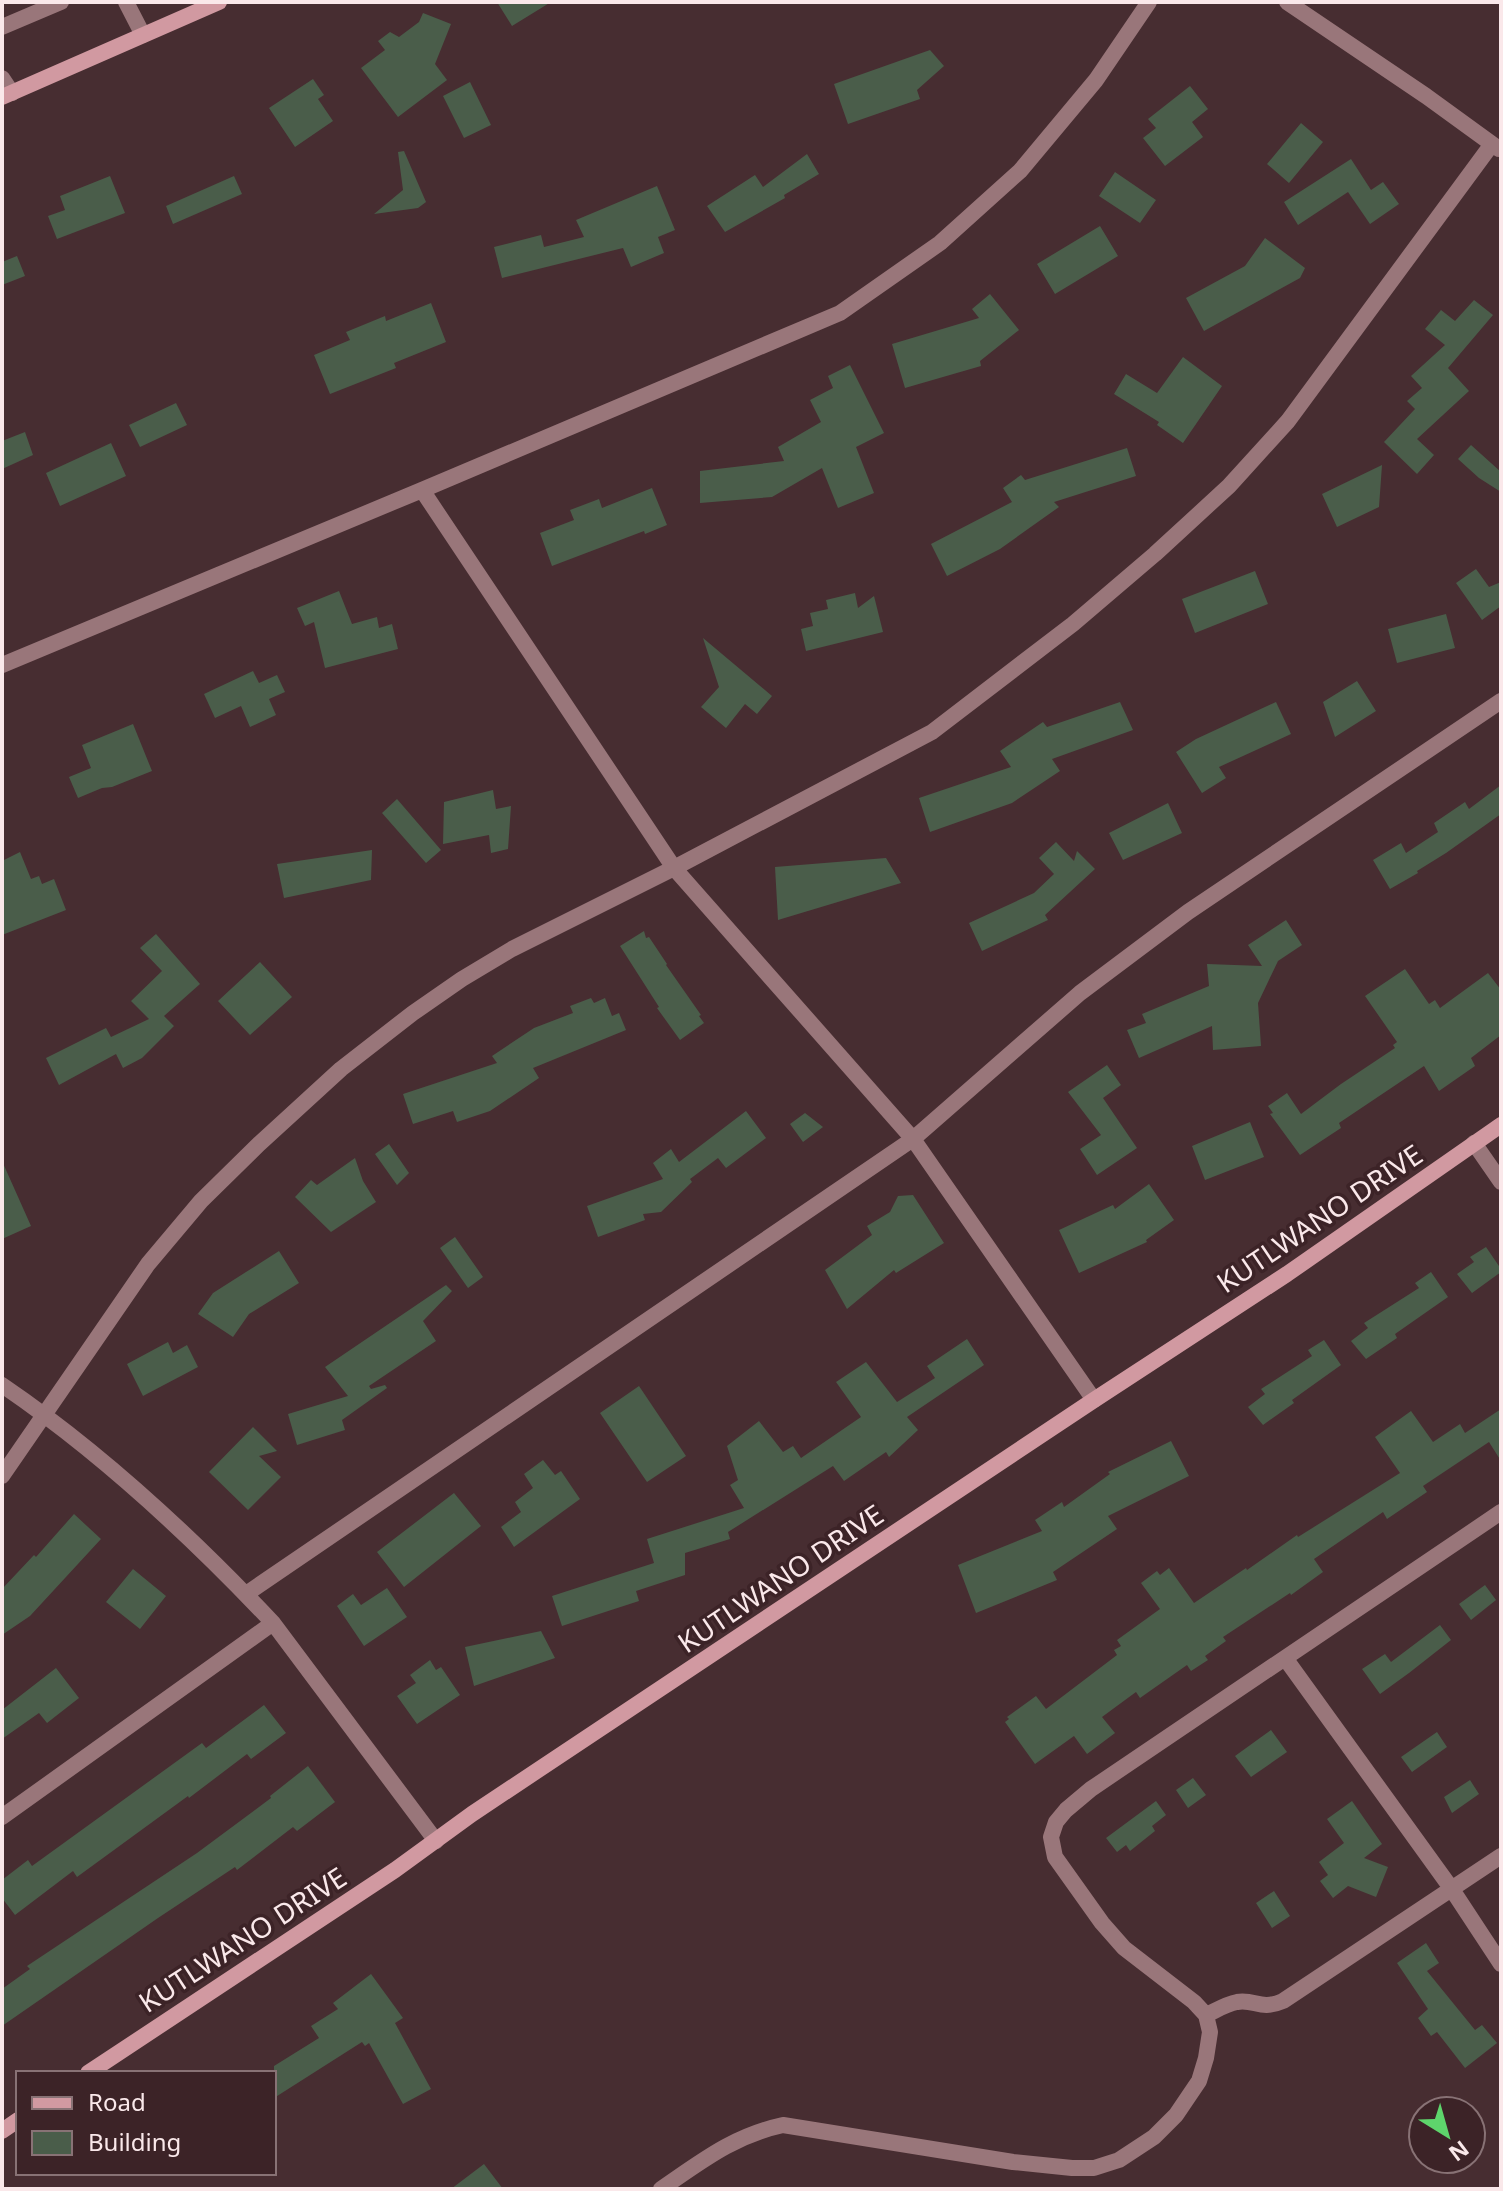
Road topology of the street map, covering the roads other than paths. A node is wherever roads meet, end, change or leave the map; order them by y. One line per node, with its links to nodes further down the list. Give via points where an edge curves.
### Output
1 (61, 2): 6 (street)
2 (126, 2): 7 (street)
3 (219, 2): 7 (street)
4 (1149, 2): 11 (street, via 1096,80 1020,171 940,243 840,313)
5 (1287, 2): 10 (street)
6 (2, 27)
7 (143, 35): 9 (street)
8 (2, 78): 9 (street)
9 (7, 95)
10 (1497, 147): 14 (street, via 1288,421 1229,486 1155,554 932,732)
11 (422, 490): 12 (street); 14 (street)
12 (2, 665)
13 (1501, 701): 16 (street, via 1188,912 1080,993)
14 (674, 868): 16 (street); 21 (street, via 462,979 341,1069 201,1201 148,1264)
15 (1501, 1125): 17 (street, KUTLWANO DRIVE)
16 (913, 1139): 20 (street); 24 (street)
17 (1474, 1143): 18 (street); 20 (street, KUTLWANO DRIVE)
18 (1501, 1182)
19 (2, 1385): 21 (street)
20 (1094, 1400): 28 (street, KUTLWANO DRIVE)
21 (45, 1415): 22 (street); 24 (street, via 151,1501)
22 (2, 1476)
23 (1501, 1512): 26 (street)
24 (246, 1594): 25 (street)
25 (273, 1623): 27 (street); 28 (street)
26 (1285, 1658): 30 (street); 32 (street, via 1091,1789 1066,1810 1051,1837 1055,1857 1109,1931)
27 (2, 1817)
28 (436, 1841): 33 (street, KUTLWANO DRIVE)
29 (1501, 1856): 30 (street)
30 (1451, 1888): 31 (street); 32 (street, via 1283,2001 1264,2006 1236,2002)
31 (1501, 1964)
32 (1206, 2015): 34 (street, via 1206,2058 1199,2081 1176,2115 1119,2160 1094,2168 1042,2165 783,2125 755,2131 720,2149)
33 (91, 2071)
34 (661, 2189)

